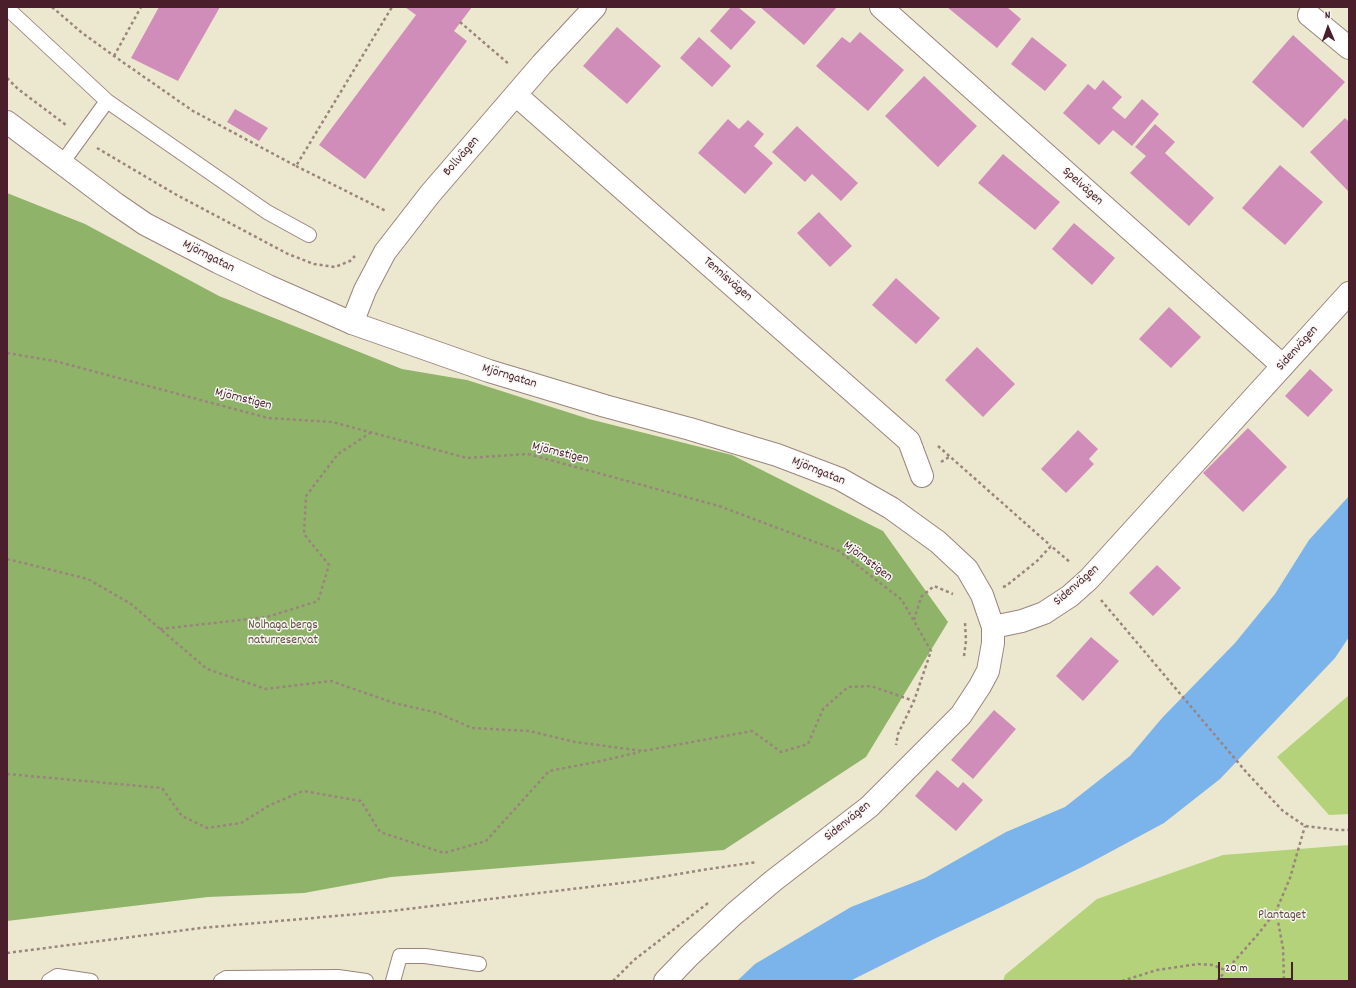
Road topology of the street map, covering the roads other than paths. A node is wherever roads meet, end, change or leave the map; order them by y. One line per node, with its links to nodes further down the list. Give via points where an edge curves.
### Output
1 (595, 7): 6 (street, Bollvägen)
2 (881, 7): 13 (street, Spelvägen)
3 (7, 8): 7 (lane)
4 (1310, 14): 5 (street)
5 (1349, 48)
6 (516, 95): 12 (street, Bollvägen, via 430,194 385,252 365,290); 14 (street, Tennisvägen, via 909,441)
7 (107, 102): 9 (lane); 10 (lane, via 267,212)
8 (7, 122): 9 (street, Mjörngatan)
9 (62, 163): 12 (street, Mjörngatan, via 145,224 268,286)
10 (309, 235)
11 (1349, 293): 13 (street, Sidenvägen)
12 (352, 323): 15 (street, Mjörngatan, via 489,371 777,455 840,479 891,508 938,542 967,569 982,595)
13 (1283, 366): 15 (street, Sidenvägen, via 1089,579 1070,596 1044,613)
14 (922, 476)
15 (993, 627): 22 (street, Sidenvägen, via 988,670 961,715 868,807 734,914)
16 (479, 964): 21 (lane, via 425,956 400,956)
17 (224, 980): 20 (lane, via 338,977)
18 (49, 981): 19 (lane, via 57,976)
19 (91, 981)
20 (366, 981)
21 (393, 981)
22 (665, 981)

